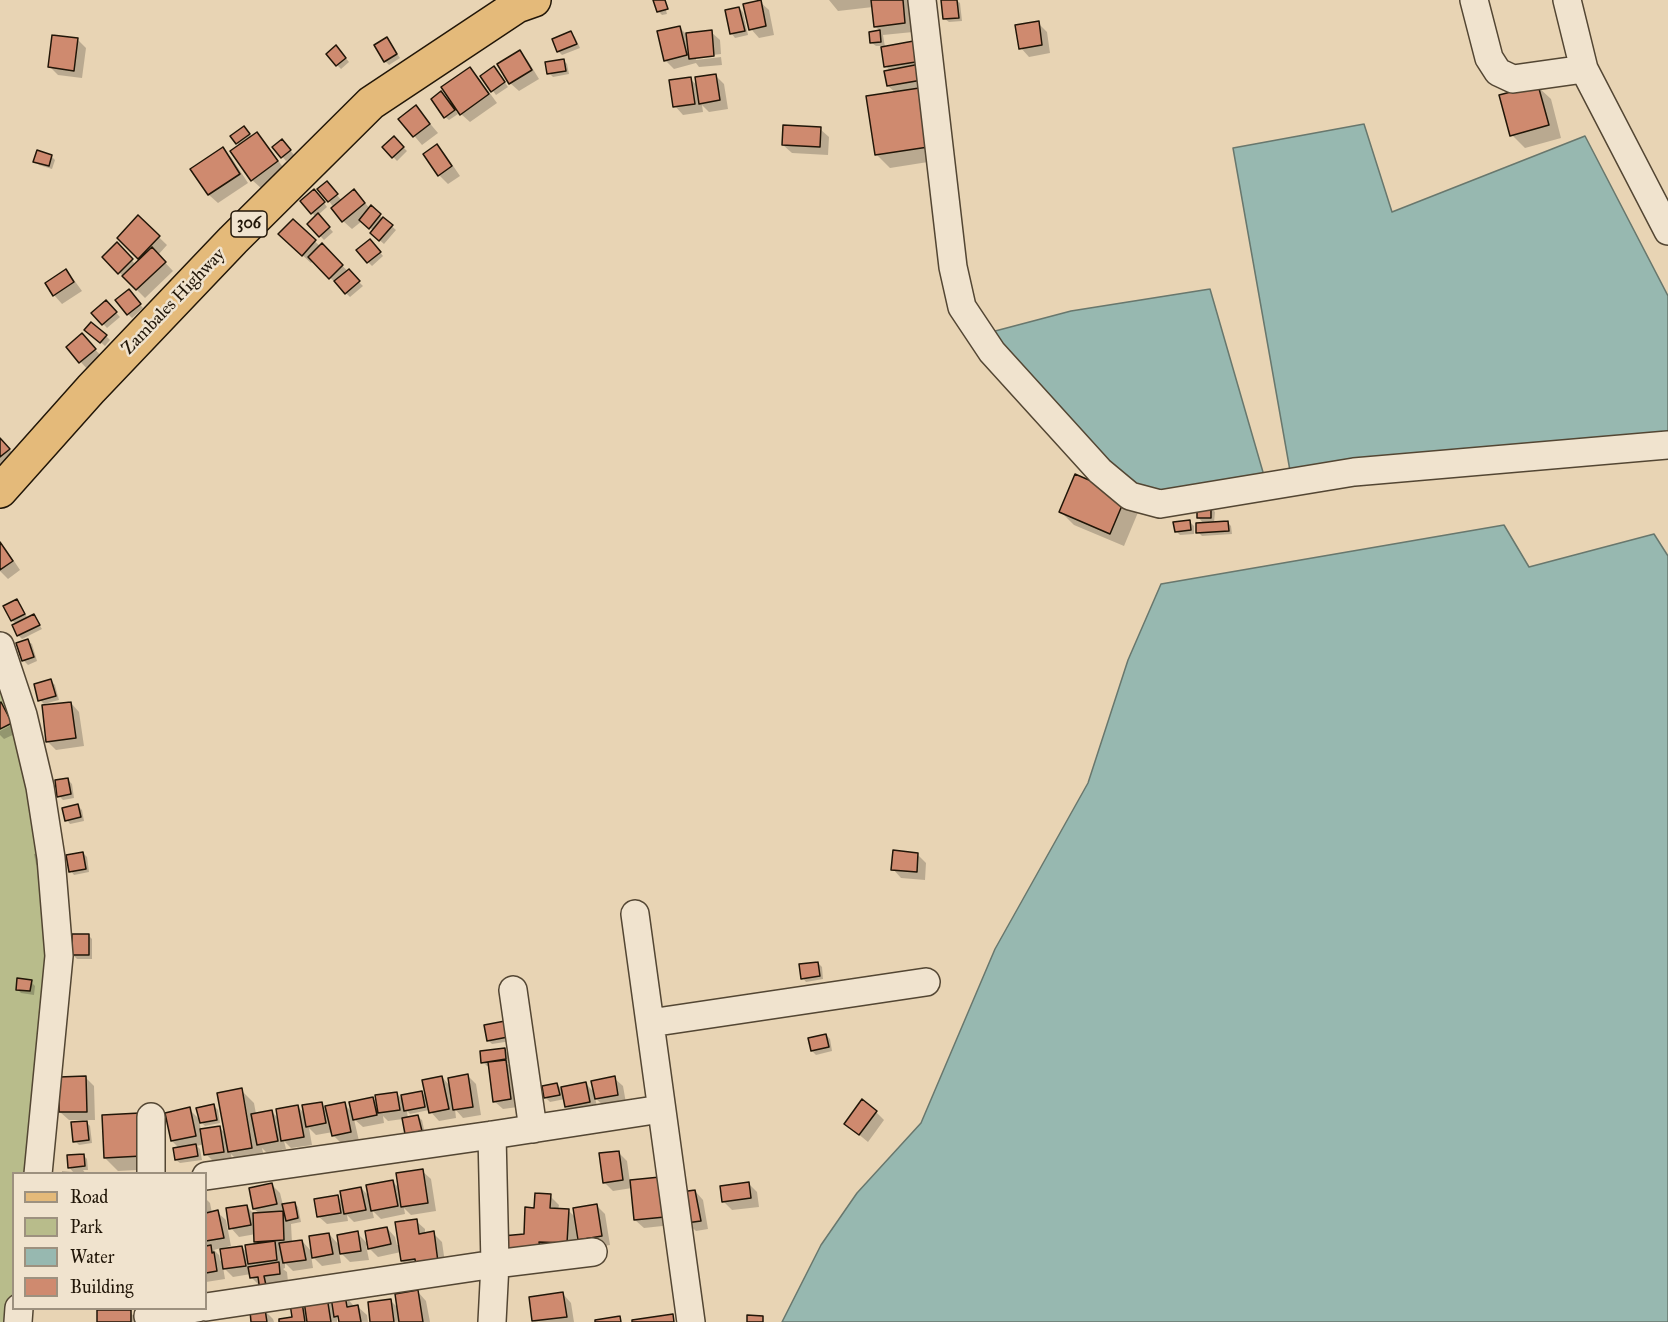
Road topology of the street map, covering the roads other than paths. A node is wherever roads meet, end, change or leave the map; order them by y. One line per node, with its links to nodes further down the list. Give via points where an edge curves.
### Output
1 (534, 0): 8 (main road, Zambales Highway / 306, via 517,6 371,103 232,240)
2 (922, 0): 7 (street, via 953,267 962,307 992,352 1100,471 1130,496 1160,504 1354,472)
3 (1474, 0): 5 (street, via 1489,58 1498,72 1513,79)
4 (1567, 0): 5 (street)
5 (1584, 69): 6 (street)
6 (1668, 231)
7 (1668, 445)
8 (0, 491)
9 (0, 646): 18 (street, via 23,715 40,787 59,956)
10 (635, 914): 13 (street)
11 (926, 982): 13 (street)
12 (513, 990): 16 (street)
13 (650, 1023): 14 (street)
14 (661, 1109): 16 (street); 27 (street)
15 (151, 1116): 19 (street)
16 (533, 1129): 17 (street)
17 (492, 1135): 20 (street); 22 (street)
18 (38, 1172)
19 (151, 1172)
20 (207, 1176)
21 (593, 1252): 22 (street)
22 (495, 1264): 23 (street); 26 (street)
23 (207, 1307)
24 (183, 1310): 25 (street)
25 (148, 1315)
26 (492, 1322)
27 (691, 1322)

